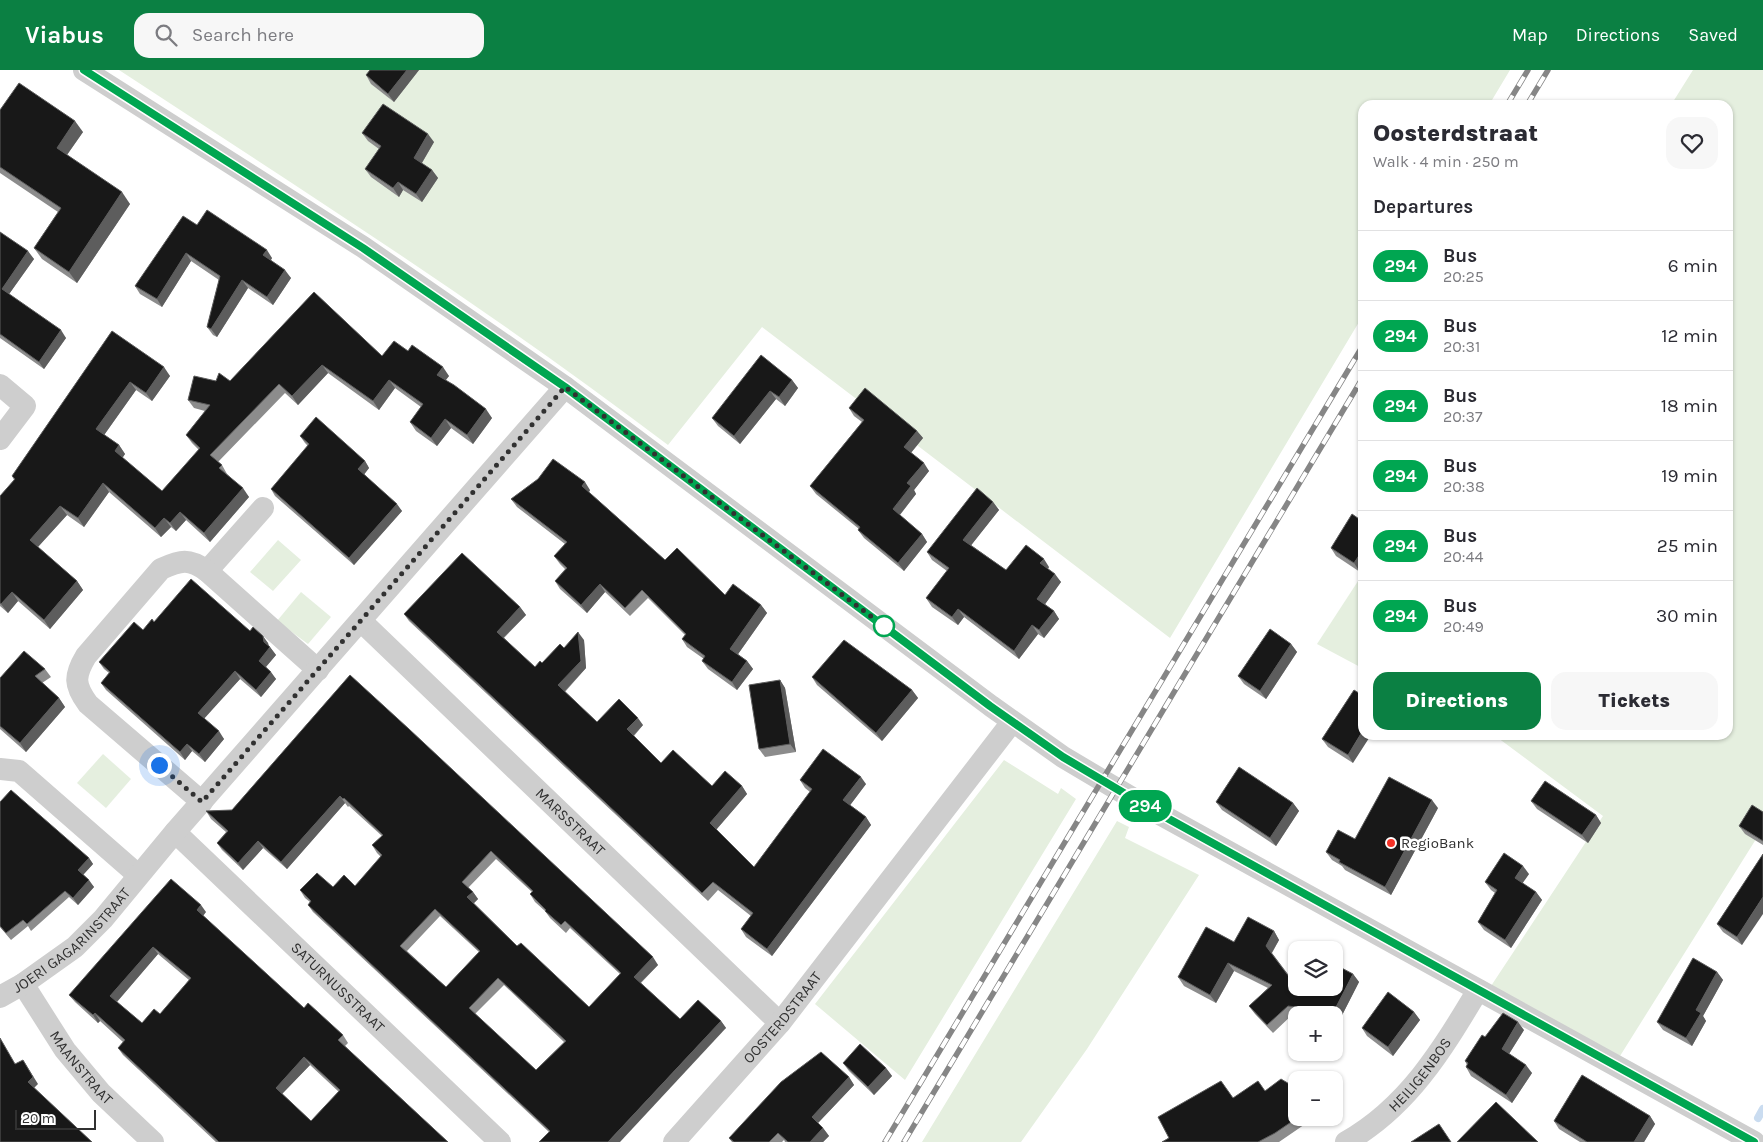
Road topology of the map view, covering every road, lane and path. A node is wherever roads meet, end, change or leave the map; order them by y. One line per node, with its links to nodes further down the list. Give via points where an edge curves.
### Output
1 (84, 70): 3 (street, via 363,248)
2 (0, 385): 4 (street, via 25,406)
3 (565, 387): 7 (street, JOERI GAGARINSTRAAT); 9 (street)
4 (0, 439)
5 (263, 508): 6 (street)
6 (207, 571): 8 (street); 11 (street, via 195,562 178,562 161,569 86,656 78,668 76,682 88,704)
7 (361, 621): 8 (street, JOERI GAGARINSTRAAT); 17 (street, MARSSTRAAT)
8 (318, 670): 11 (street, JOERI GAGARINSTRAAT)
9 (1012, 722): 15 (street, via 1063,757 1149,808); 17 (street, OOSTERDSTRAAT)
10 (0, 770): 13 (street, JOERI GAGARINSTRAAT, via 19,772)
11 (202, 802): 12 (street, JOERI GAGARINSTRAAT)
12 (175, 832): 13 (street, JOERI GAGARINSTRAAT); 20 (street, SATURNUSSTRAAT)
13 (138, 875): 14 (street, JOERI GAGARINSTRAAT, via 103,919 75,947)
14 (23, 984): 16 (street, JOERI GAGARINSTRAAT); 19 (street, MAANSTRAAT, via 65,1050 102,1093)
15 (1478, 990): 18 (street, HEILIGENBOS, via 1443,1047 1404,1098); 22 (street)
16 (0, 998)
17 (780, 1023): 21 (street, OOSTERDSTRAAT)
18 (1360, 1139)
19 (154, 1142)
20 (500, 1142)
21 (674, 1142)
22 (1754, 1142)

